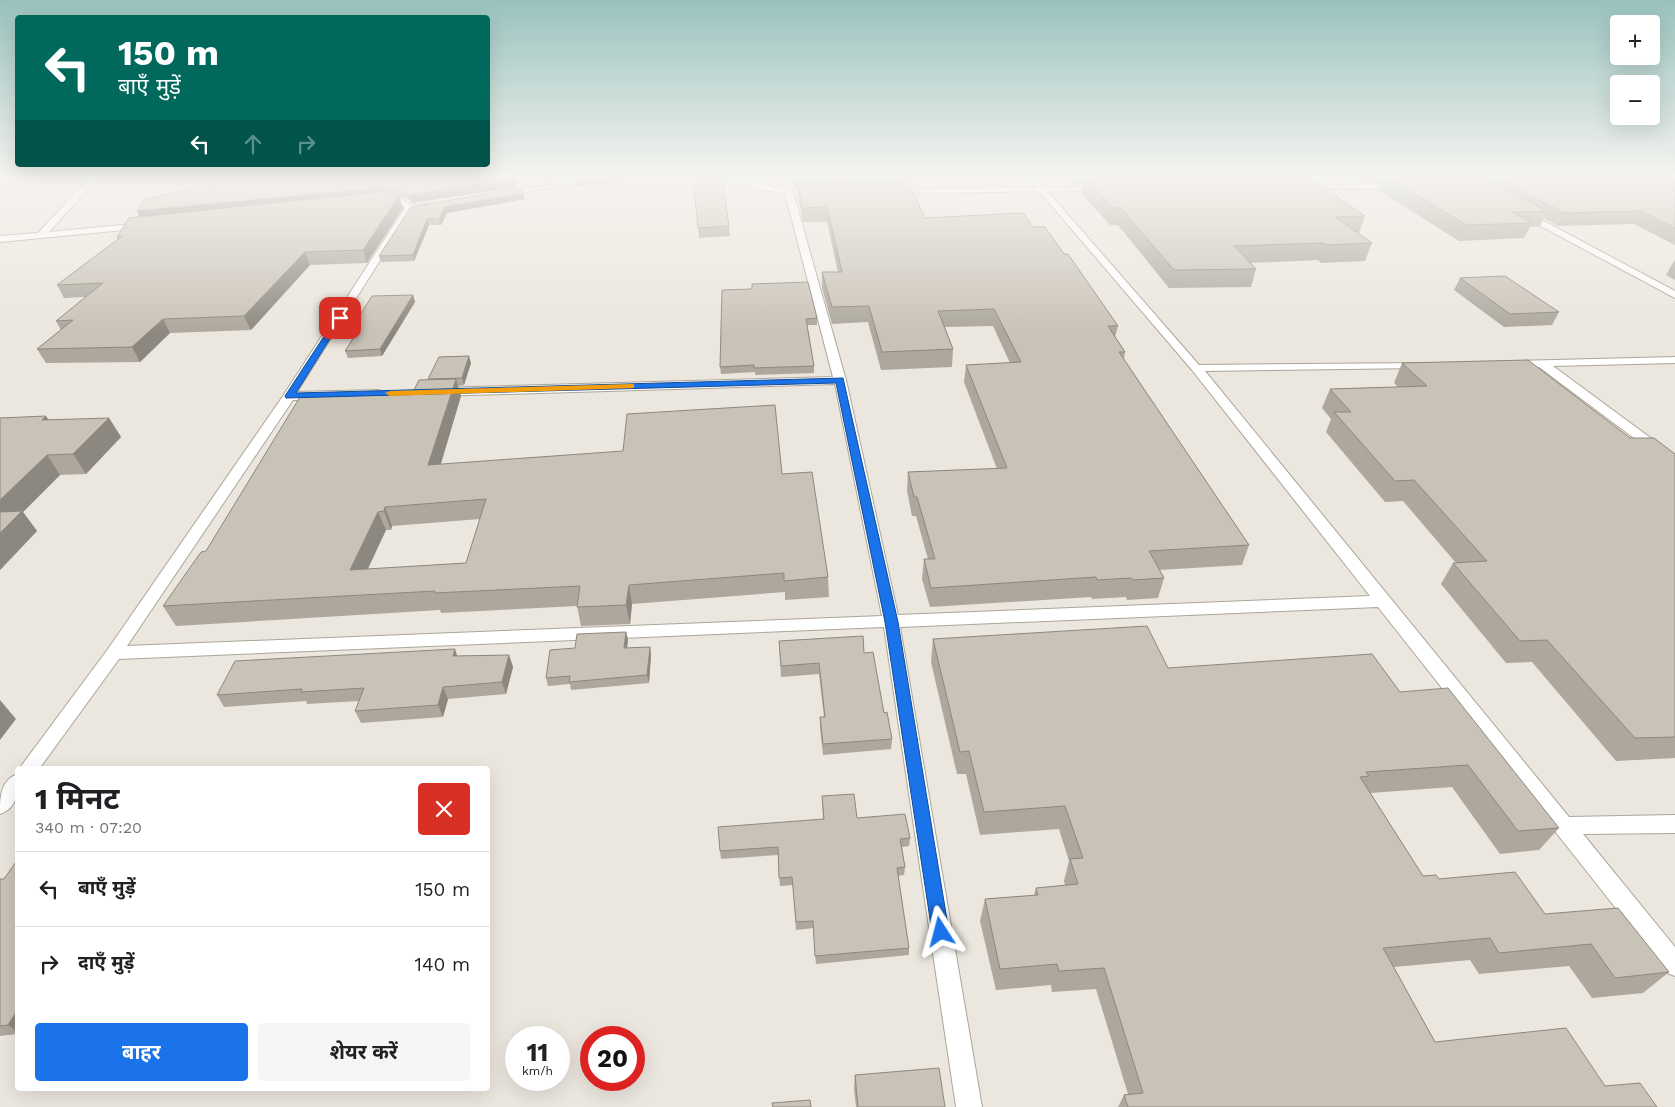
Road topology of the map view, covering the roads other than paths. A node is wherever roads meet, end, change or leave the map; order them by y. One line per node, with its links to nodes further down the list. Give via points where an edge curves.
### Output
1 (46, 230): 7 (street)
2 (102, 230): 7 (street)
3 (396, 230): 18 (street)
4 (799, 230): 15 (street)
5 (1076, 230): 14 (street)
6 (1554, 230): 9 (street)
7 (40, 236): 8 (street)
8 (0, 239)
9 (1675, 296)
10 (1675, 360): 11 (street)
11 (1542, 363): 12 (street); 19 (street)
12 (1502, 364)
13 (1433, 365): 14 (street)
14 (1196, 368): 20 (street)
15 (840, 380): 16 (street); 21 (street)
16 (427, 392)
17 (388, 393): 18 (street)
18 (290, 396): 22 (street)
19 (1675, 462)
20 (1384, 601): 21 (street); 27 (street)
21 (892, 622): 22 (street); 29 (street)
22 (114, 653): 23 (street)
23 (30, 766)
24 (15, 786): 25 (street)
25 (0, 806)
26 (1675, 824): 27 (street)
27 (1565, 826): 28 (street)
28 (1675, 965)
29 (968, 1107)

